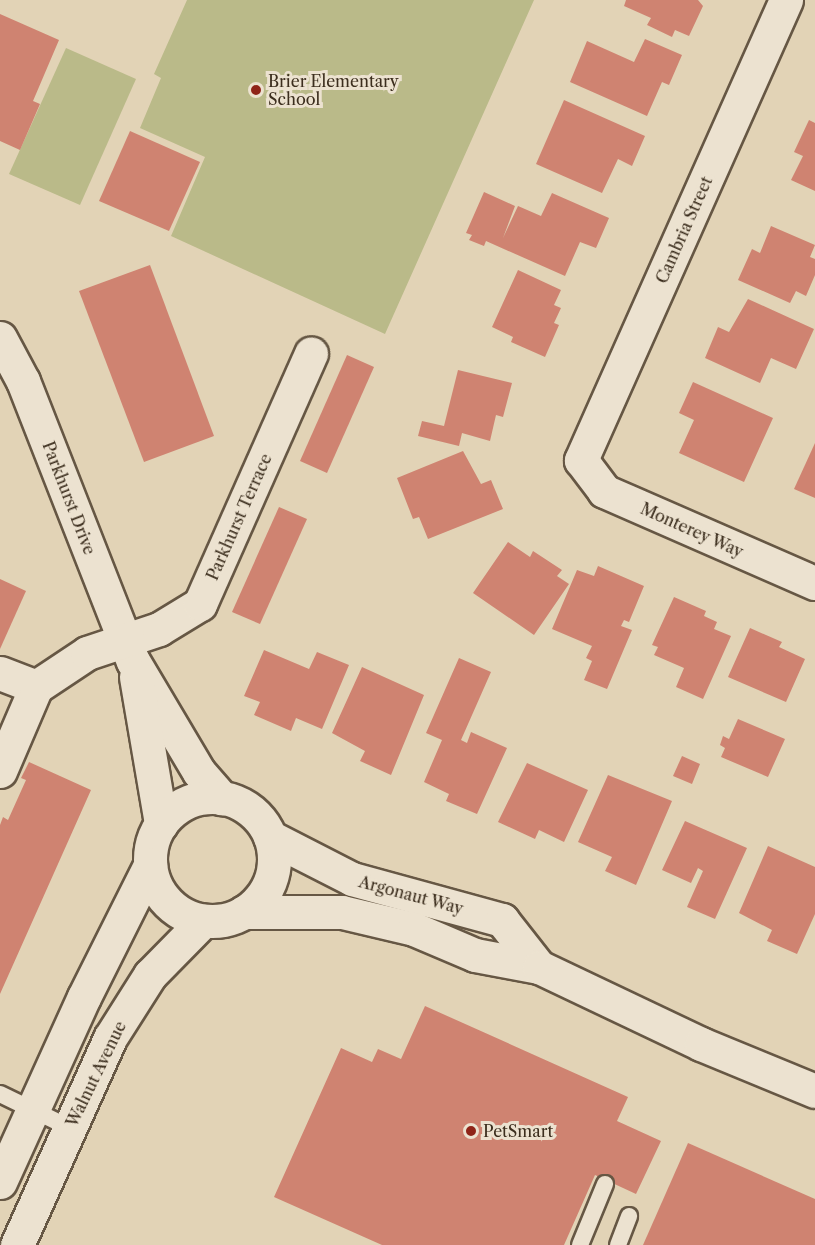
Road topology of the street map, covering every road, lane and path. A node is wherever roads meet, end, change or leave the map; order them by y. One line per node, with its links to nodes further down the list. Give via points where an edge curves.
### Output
1 (786, 0): 4 (street, Cambria Street)
2 (0, 338): 6 (street, Parkhurst Drive, via 23,381)
3 (311, 354): 6 (street, Parkhurst Terrace, via 200,604)
4 (581, 460): 5 (street, Monterey Way, via 604,491)
5 (815, 583)
6 (129, 650): 8 (street, Parkhurst Terrace, via 87,653); 10 (street, Parkhurst Drive, via 199,772); 11 (street, Parkhurst Drive)
7 (0, 673): 8 (street)
8 (36, 687): 9 (street)
9 (0, 771)
10 (222, 798): 11 (street, via 188,803); 12 (street, via 256,816)
11 (161, 824): 13 (street, via 150,851)
12 (270, 837): 14 (street, via 271,877 258,900); 16 (street, Argonaut Way, via 352,879 502,920)
13 (150, 865): 15 (street, via 154,880 171,905); 19 (street)
14 (244, 912): 15 (street); 16 (street, Argonaut Way, via 342,912 414,930 475,955)
15 (203, 921): 20 (street, Walnut Avenue, via 150,975 110,1038)
16 (539, 967): 17 (street, Argonaut Way, via 700,1044)
17 (815, 1091)
18 (0, 1094): 19 (lane)
19 (31, 1109): 20 (lane); 21 (street)
20 (70, 1128): 24 (street, Walnut Avenue)
21 (0, 1182)
22 (605, 1184): 25 (lane)
23 (629, 1216): 26 (lane)
24 (17, 1245)
25 (580, 1245)
26 (618, 1245)

